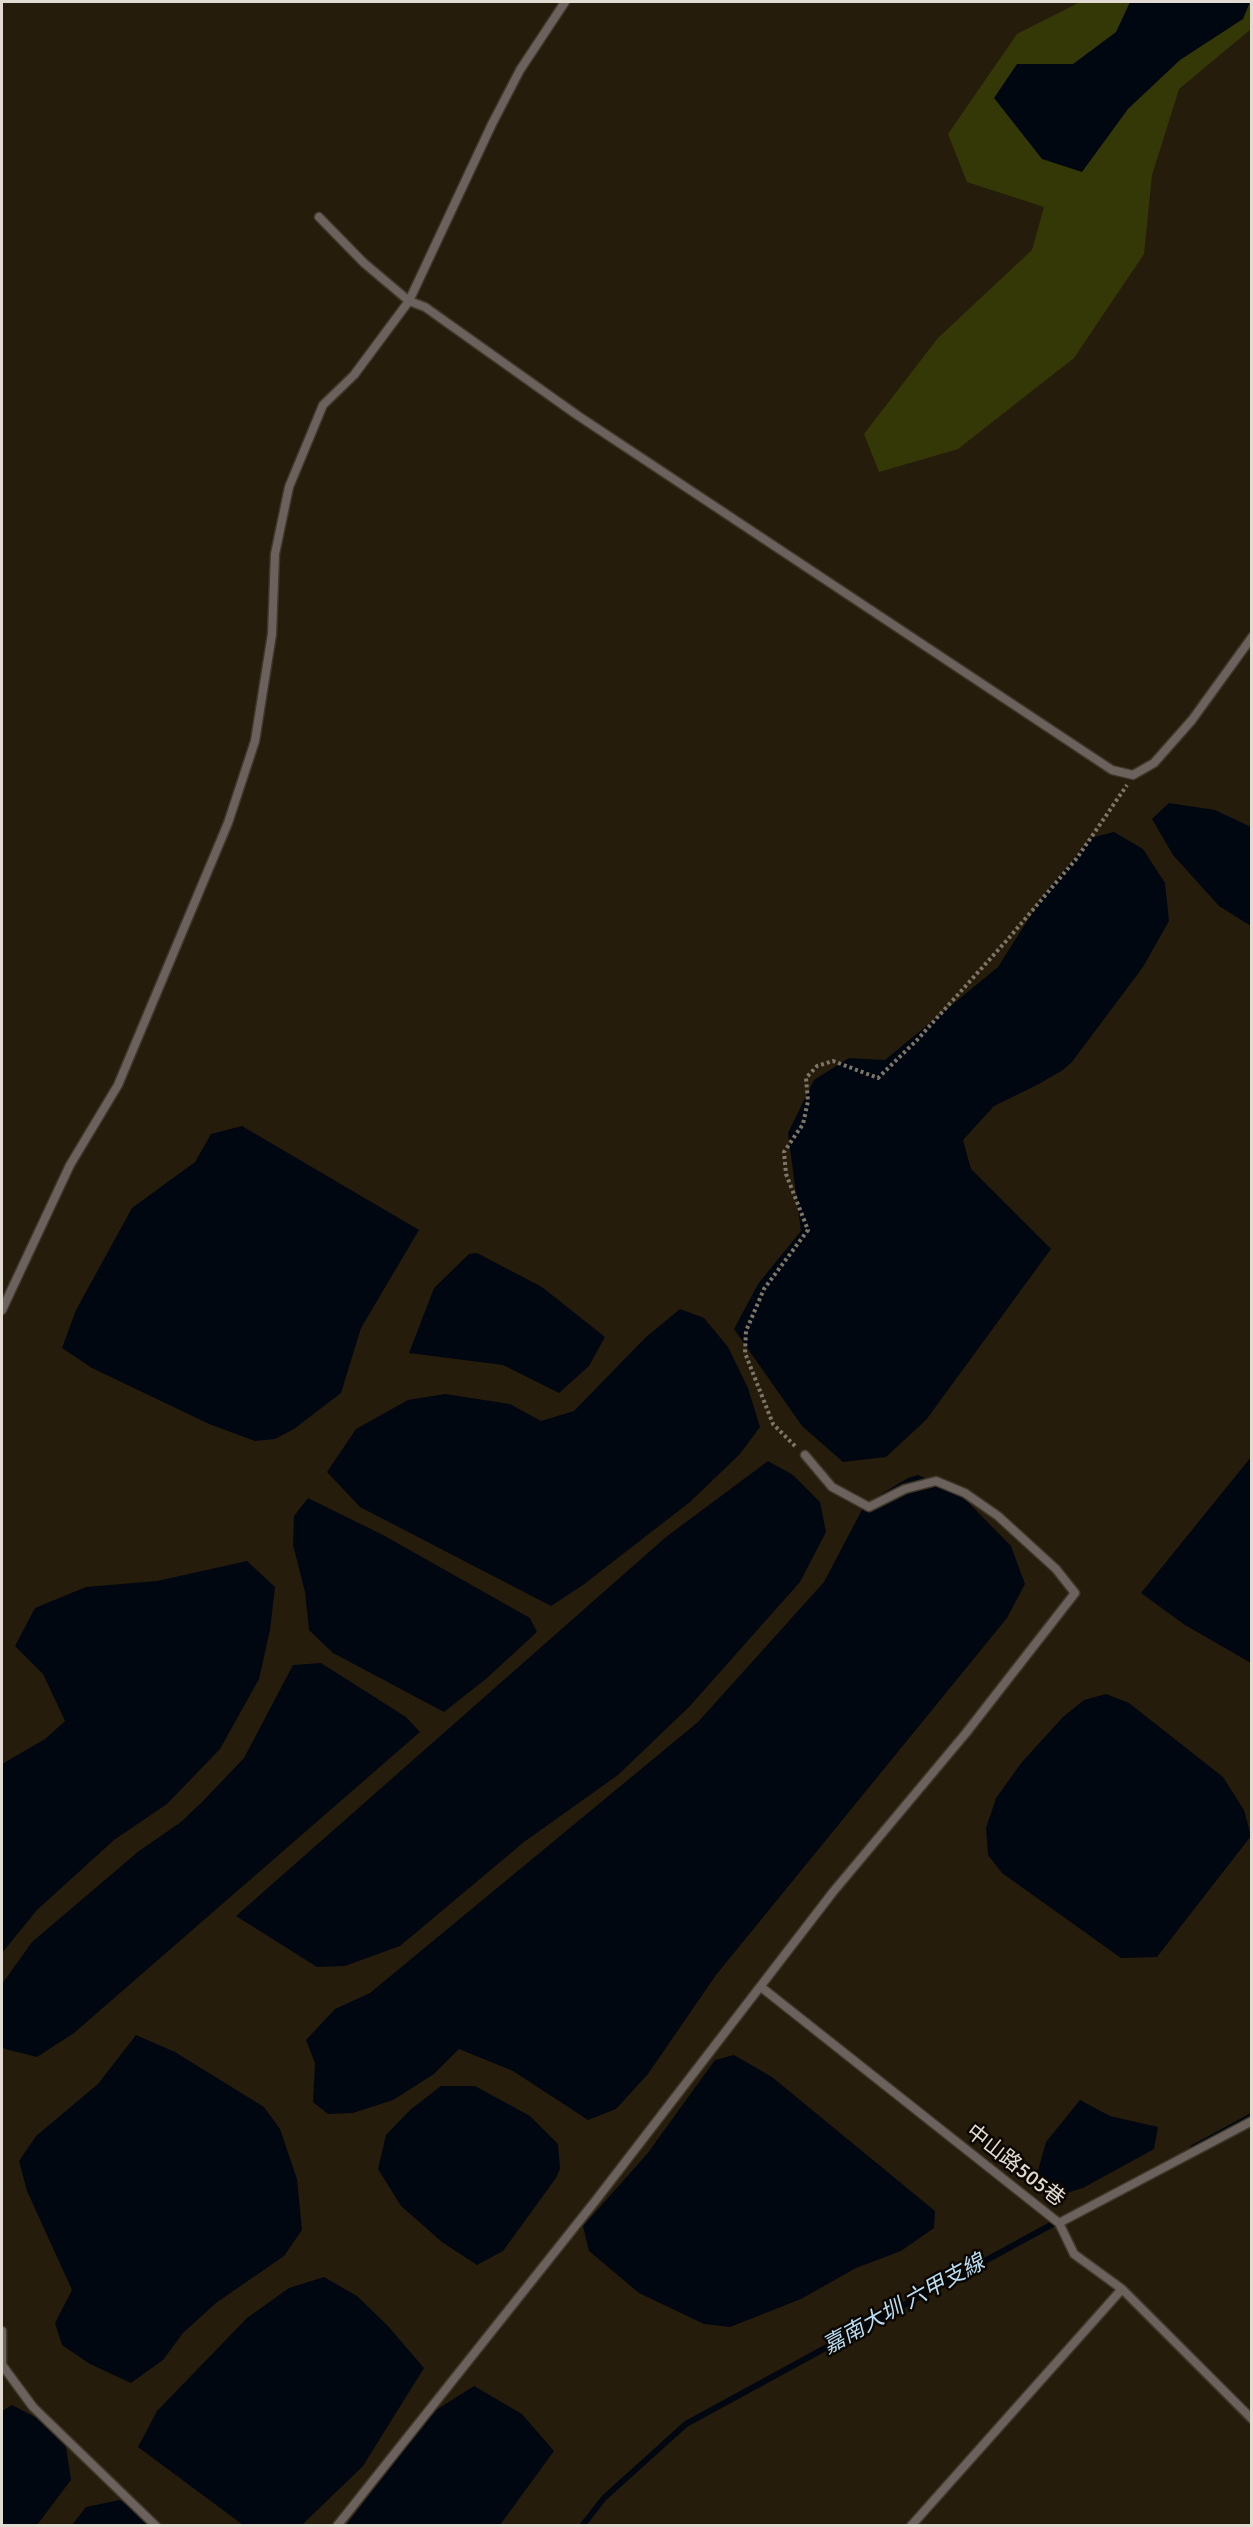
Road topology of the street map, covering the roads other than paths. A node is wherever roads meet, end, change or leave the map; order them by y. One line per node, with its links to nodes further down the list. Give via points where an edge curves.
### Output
1 (565, 2): 3 (lane, via 520,70)
2 (319, 217): 3 (lane)
3 (409, 302): 4 (lane, via 425,307 577,416 1112,770 1133,775 1154,764 1192,720); 5 (lane, via 354,375 323,405 289,487 275,554 272,634 255,741 228,823 118,1084 70,1165)
4 (1251, 637)
5 (2, 1310)
6 (805, 1455): 7 (lane, via 832,1487 869,1507 905,1489 936,1481 965,1492 1056,1569 1075,1593)
7 (761, 1987): 9 (lane, 中山路505巷); 15 (lane)
8 (1251, 2121): 9 (lane)
9 (1059, 2223): 10 (lane, 中山路505巷, via 1074,2253)
10 (1122, 2289): 13 (lane, 中山路505巷); 16 (lane)
11 (2, 2331): 12 (lane)
12 (2, 2365): 14 (lane, via 33,2407)
13 (1251, 2419)
14 (156, 2526)
15 (337, 2526)
16 (911, 2526)

